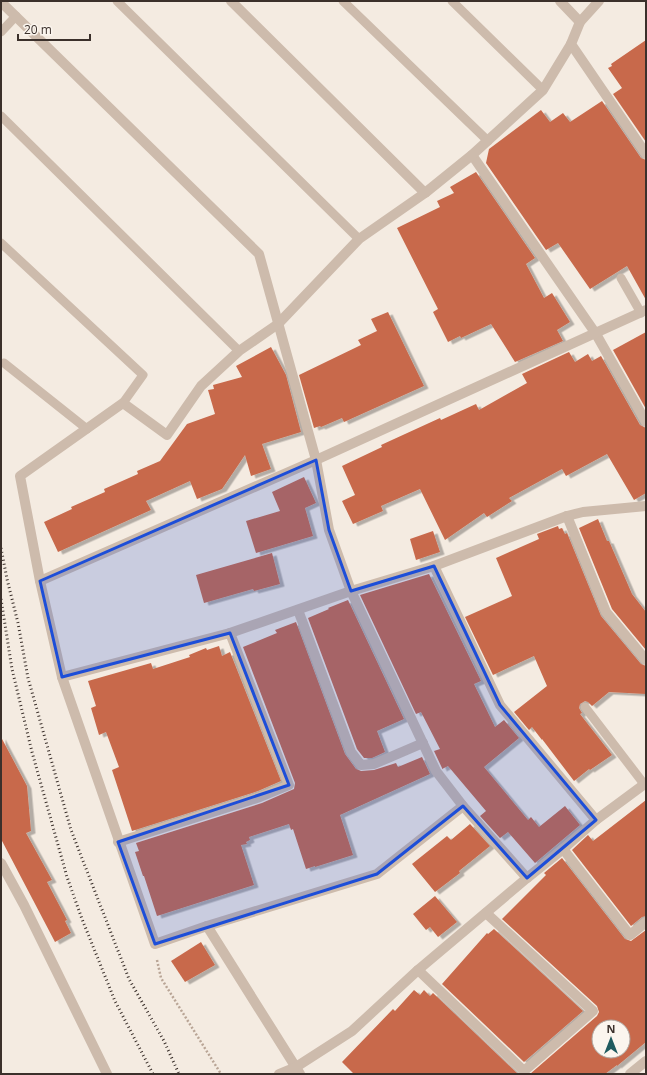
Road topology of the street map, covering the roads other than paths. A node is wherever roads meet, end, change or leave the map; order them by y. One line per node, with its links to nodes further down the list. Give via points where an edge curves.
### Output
1 (117, 1): 18 (lane)
2 (231, 1): 17 (street)
3 (343, 1): 14 (lane)
4 (452, 1): 12 (lane)
5 (560, 1): 9 (street)
6 (599, 1): 9 (street)
7 (1, 2): 8 (street)
8 (16, 16): 10 (lane); 22 (street, via 259,254)
9 (580, 22): 11 (street)
10 (1, 32)
11 (571, 44): 12 (street); 15 (street)
12 (543, 90): 14 (street)
13 (1, 116): 24 (lane)
14 (488, 141): 16 (street)
15 (646, 153)
16 (472, 155): 17 (street); 23 (street)
17 (425, 193): 18 (street)
18 (359, 239): 22 (street)
19 (1, 243): 26 (lane, via 143,375)
20 (622, 278): 21 (lane)
21 (643, 312): 23 (street)
22 (278, 324): 24 (street); 29 (street)
23 (596, 334): 27 (street); 29 (street)
24 (239, 351): 26 (street, via 201,386 167,435)
25 (4, 363): 28 (lane)
26 (123, 403): 28 (street)
27 (646, 422)
28 (87, 429): 33 (street, via 20,476)
29 (316, 460): 33 (street); 34 (street, via 329,530)
30 (646, 506): 31 (street)
31 (567, 516): 32 (street); 37 (street, via 606,612)
32 (434, 566): 34 (street); 43 (street, via 500,705)
33 (40, 581): 38 (street)
34 (351, 591): 35 (street); 40 (street)
35 (298, 610): 36 (street); 40 (street, via 351,752 361,765 374,764)
36 (230, 633): 38 (street); 44 (street, via 289,786)
37 (646, 660)
38 (62, 677): 44 (street)
39 (585, 707): 41 (lane)
40 (423, 743): 42 (street, via 436,771)
41 (645, 784): 43 (street)
42 (463, 806): 47 (street); 50 (street, via 377,874)
43 (596, 820): 45 (street)
44 (118, 842): 50 (street, via 155,944)
45 (563, 849): 47 (street); 49 (street, via 630,935)
46 (1, 863): 54 (street)
47 (526, 878): 48 (street)
48 (486, 913): 51 (street); 51 (street, via 593,1011 524,1071)
49 (646, 922)
50 (207, 926): 53 (street)
51 (418, 970): 53 (street, via 352,1031)
52 (646, 1061): 56 (street)
53 (298, 1071): 55 (street)
54 (107, 1074)
55 (279, 1074)
56 (630, 1074)

